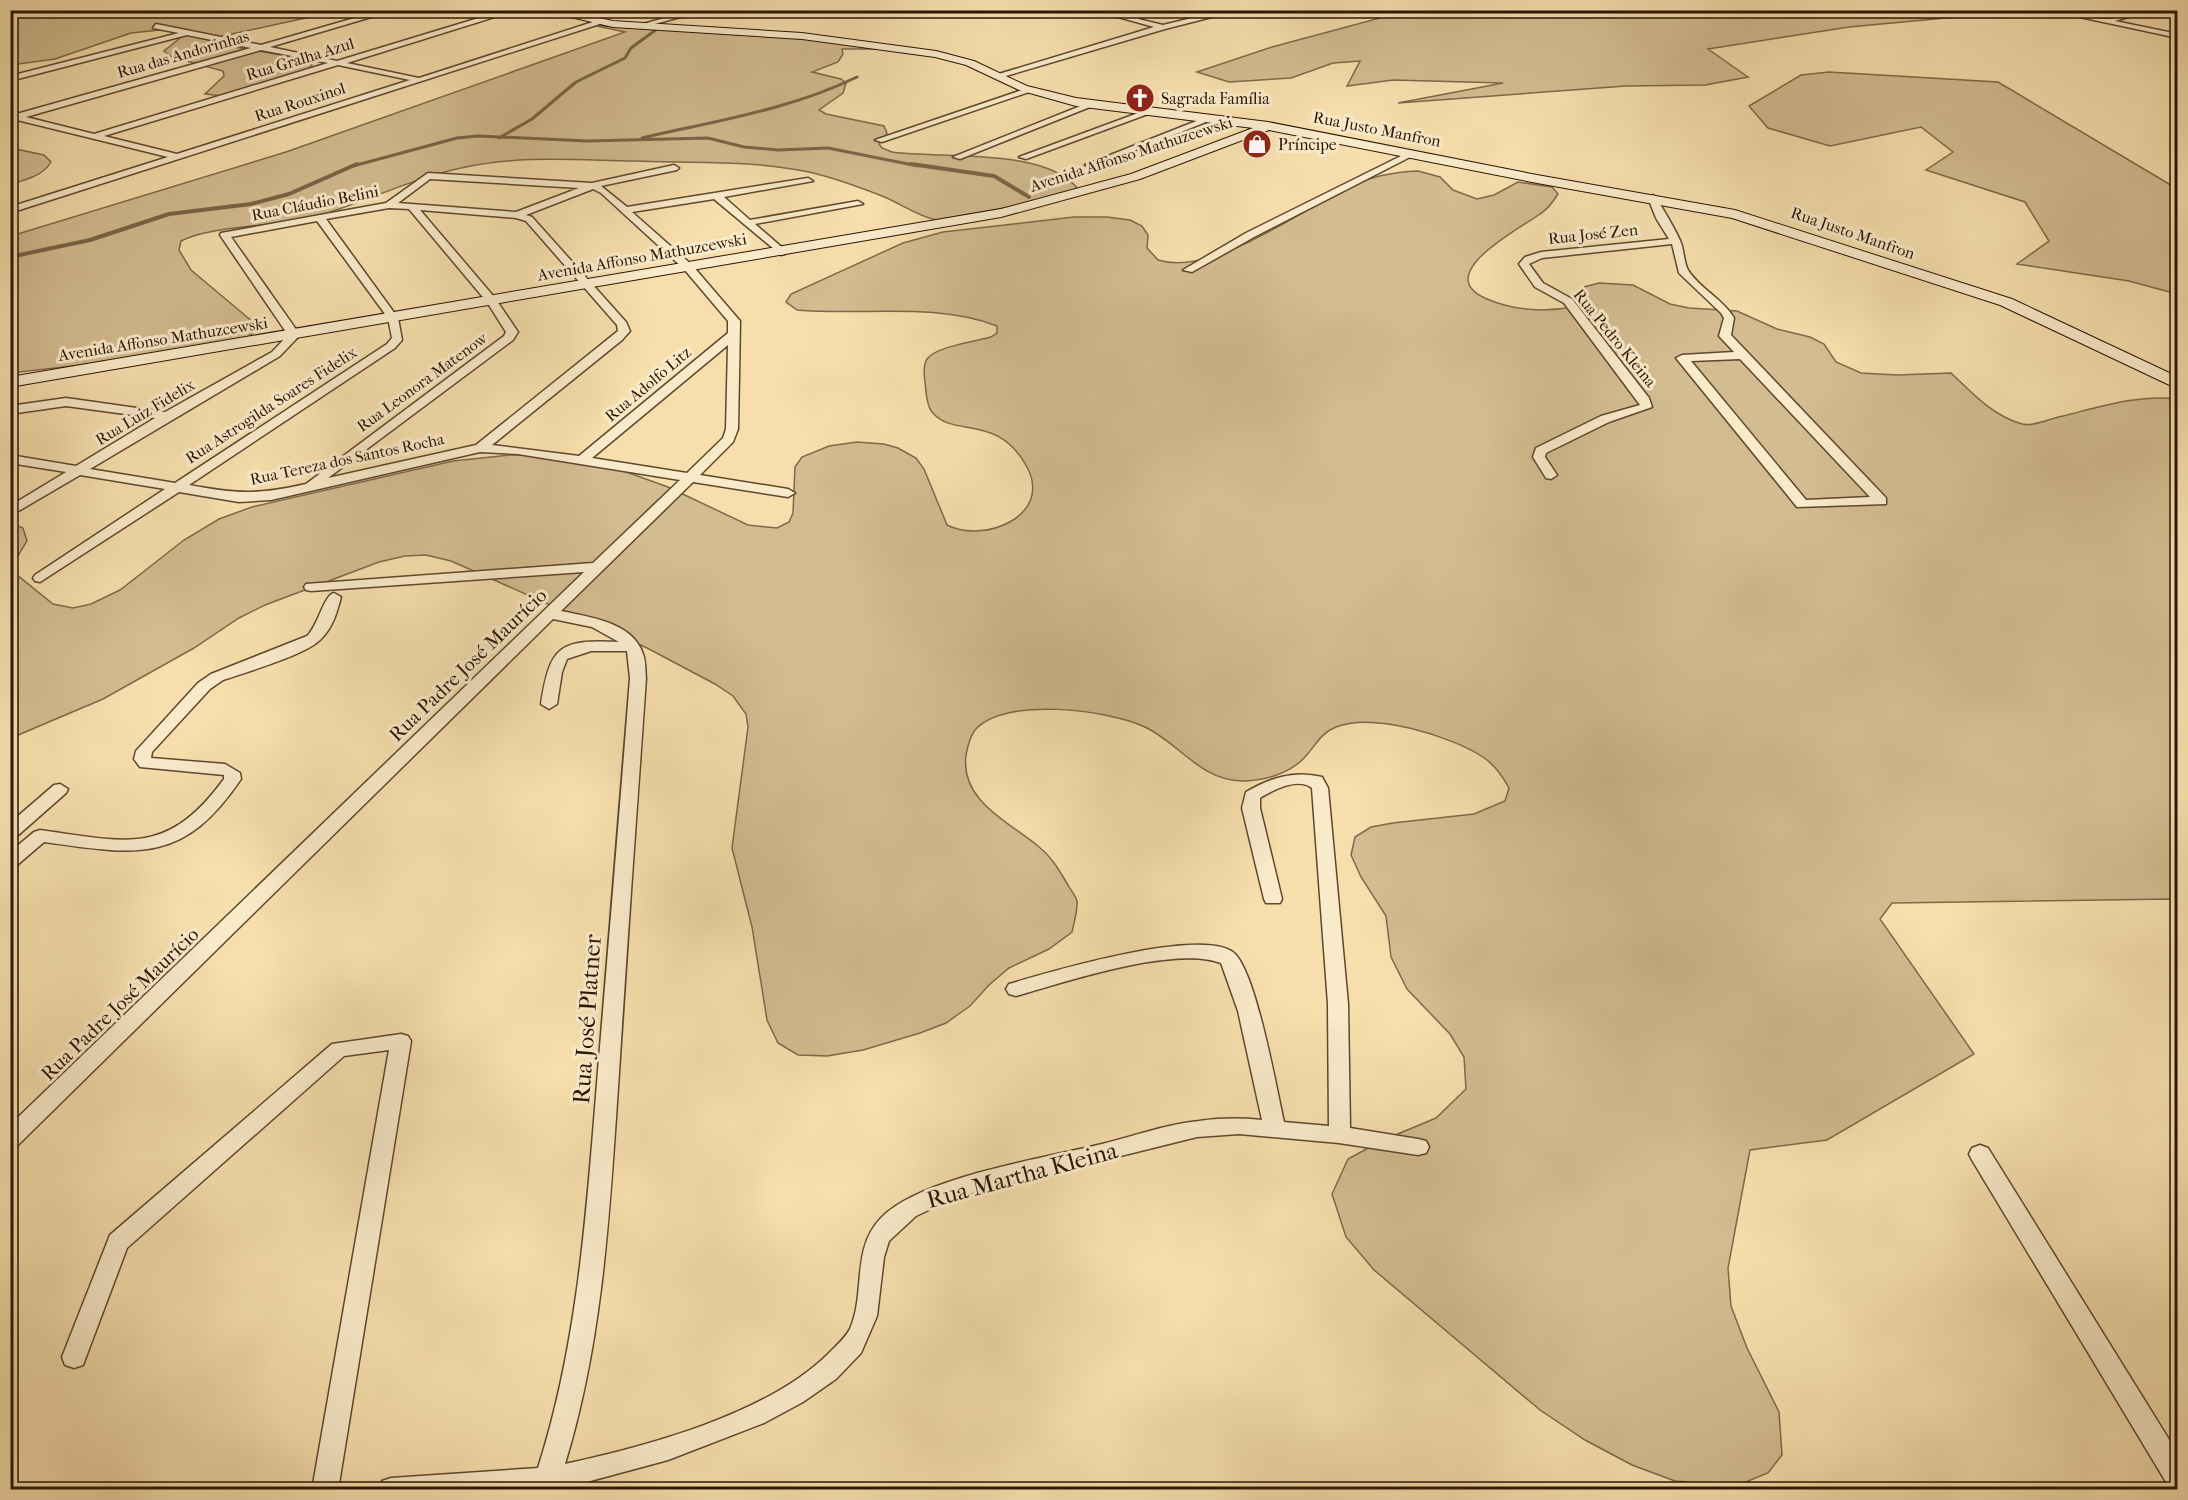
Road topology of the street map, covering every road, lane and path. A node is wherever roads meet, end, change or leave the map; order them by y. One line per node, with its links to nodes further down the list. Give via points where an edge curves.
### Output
1 (392, 10): 22 (street, Rua das Andorinhas)
2 (514, 10): 23 (street, Rua Gralha Azul)
3 (546, 10): 14 (main road, Rua Justo Manfron)
4 (676, 10): 11 (street)
5 (1096, 10): 12 (street)
6 (1163, 10): 12 (street)
7 (1236, 10): 18 (street)
8 (2050, 10): 13 (street)
9 (2148, 10): 13 (street)
10 (707, 11): 11 (street)
11 (693, 16): 16 (street); 17 (street); 19 (street)
12 (1129, 18): 18 (street)
13 (2106, 21): 21 (street)
14 (599, 23): 16 (main road, Rua Justo Manfron); 26 (street, Rua Rouxinol)
15 (156, 26): 20 (street)
16 (640, 26): 17 (main road, Rua Justo Manfron)
17 (654, 26): 19 (main road, Rua Justo Manfron)
18 (1162, 27): 24 (street)
19 (681, 28): 24 (main road, Rua Justo Manfron, via 883,46 959,59)
20 (187, 33): 22 (street); 25 (street)
21 (2178, 36)
22 (260, 47): 23 (street); 30 (street, Rua das Andorinhas)
23 (335, 64): 26 (street); 33 (street, Rua Gralha Azul)
24 (996, 76): 27 (main road, Rua Justo Manfron)
25 (10, 80)
26 (419, 80): 37 (street, Rua Rouxinol)
27 (1031, 90): 28 (main road, Rua Justo Manfron); 34 (street)
28 (1090, 105): 29 (main road, Rua Justo Manfron); 36 (street)
29 (1152, 111): 31 (main road, Rua Justo Manfron); 38 (street)
30 (14, 116): 33 (street)
31 (1212, 118): 32 (main road, Rua Justo Manfron); 39 (street)
32 (1268, 126): 35 (main road, Rua Justo Manfron); 54 (main road, Avenida Affonso Mathuzcewski, via 1045,204)
33 (95, 136): 37 (street)
34 (879, 140)
35 (1412, 154): 44 (main road, Rua Justo Manfron); 56 (street)
36 (957, 156)
37 (178, 157): 48 (street, Rua Rouxinol)
38 (1023, 157)
39 (1090, 165)
40 (674, 168): 42 (street)
41 (808, 181): 43 (street)
42 (594, 186): 46 (street, Rua Cláudio Belini, via 428,176); 49 (street, Rua Padre José Maurício); 50 (street)
43 (716, 195): 49 (street); 52 (street)
44 (1653, 198): 53 (street); 65 (main road, Rua Justo Manfron, via 1757,219 1966,288 2034,314)
45 (858, 204): 52 (street)
46 (389, 205): 47 (street); 51 (street, Rua Cláudio Belini)
47 (413, 208): 50 (street); 59 (street, Rua Leonora Matenow)
48 (10, 210)
49 (624, 210): 55 (street, Rua Padre José Maurício)
50 (517, 215): 57 (street, via 529,219)
51 (319, 217): 60 (street); 62 (street, Rua Cláudio Belini, via 225,235)
52 (747, 223): 54 (street)
53 (1676, 241): 58 (street, Rua José Zen, via 1529,258 1524,264 1539,285); 63 (street, via 1686,275 1725,311 1729,318 1725,336)
54 (781, 252): 55 (main road, Avenida Affonso Mathuzcewski)
55 (688, 267): 57 (main road, Avenida Affonso Mathuzcewski); 61 (street, Rua Padre José Maurício, via 731,315)
56 (1188, 270)
57 (589, 284): 59 (main road, Avenida Affonso Mathuzcewski); 68 (street, via 622,324 624,332)
58 (1555, 292): 72 (street, Rua Pedro Kleina, via 1568,302 1646,401 1646,407 1605,419 1540,451 1539,457)
59 (491, 300): 60 (main road, Avenida Affonso Mathuzcewski); 75 (street, Rua Leonora Matenow, via 512,332 509,338)
60 (393, 318): 62 (main road, Avenida Affonso Mathuzcewski); 74 (street, Rua Astrogilda Soares Fidelix, via 398,338 392,346)
61 (735, 333): 70 (street, Rua Adolfo Litz); 73 (street, Rua Padre José Maurício, via 729,439)
62 (294, 335): 64 (main road, Avenida Affonso Mathuzcewski); 67 (street, Rua Luiz Fidelix, via 276,354)
63 (1742, 356): 63 (street, via 1856,476 1881,501 1802,504 1682,358)
64 (10, 382)
65 (2178, 384)
66 (10, 410): 67 (street, via 66,402)
67 (167, 416): 71 (street, Rua Luiz Fidelix)
68 (480, 448): 70 (street, Rua Tereza dos Santos Rocha); 75 (street, Rua Tereza dos Santos Rocha)
69 (10, 459): 71 (street, Rua Tereza dos Santos Rocha)
70 (582, 460): 73 (street, Rua Tereza dos Santos Rocha)
71 (81, 471): 74 (street, Rua Tereza dos Santos Rocha); 77 (street, Rua Luiz Fidelix)
72 (1551, 475)
73 (691, 479): 76 (street, Rua Tereza dos Santos Rocha); 78 (street, Rua Padre José Maurício)
74 (175, 487): 75 (street, Rua Tereza dos Santos Rocha, via 239,498); 79 (street, Rua Astrogilda Soares Fidelix)
75 (307, 488)
76 (788, 493)
77 (10, 512)
78 (600, 567): 80 (street); 82 (street, Rua Padre José Maurício)
79 (40, 578)
80 (311, 587)
81 (334, 597): 87 (street, via 318,636 217,677 144,751 142,759 146,763 225,769 232,773 233,779 196,822 145,846 40,836)
82 (552, 614): 83 (street, via 613,631); 92 (street, Rua Padre José Maurício)
83 (632, 647): 84 (street, via 593,646 568,651 557,660); 97 (street, Rua José Platner, via 638,678 590,1285 572,1394)
84 (549, 704)
85 (60, 789): 86 (street)
86 (10, 833)
87 (10, 862)
88 (1273, 899): 91 (street, via 1251,808 1252,796 1296,777 1316,781 1320,788 1335,928)
89 (1016, 989): 90 (street, via 1138,958 1197,950 1215,951 1229,958 1241,987)
90 (1275, 1129): 91 (street, Rua Martha Kleina); 97 (street, Rua Martha Kleina, via 1197,1129 953,1189 917,1203 891,1221 875,1246 867,1314 853,1346 821,1378 744,1421)
91 (1339, 1135): 93 (street, Rua Martha Kleina)
92 (10, 1139)
93 (1418, 1147)
94 (1980, 1154): 96 (street)
95 (74, 1357): 98 (street, via 118,1242 339,1049 401,1041)
96 (2178, 1478)
97 (545, 1484): 99 (street, Rua Martha Kleina)
98 (325, 1490)
99 (391, 1490)

